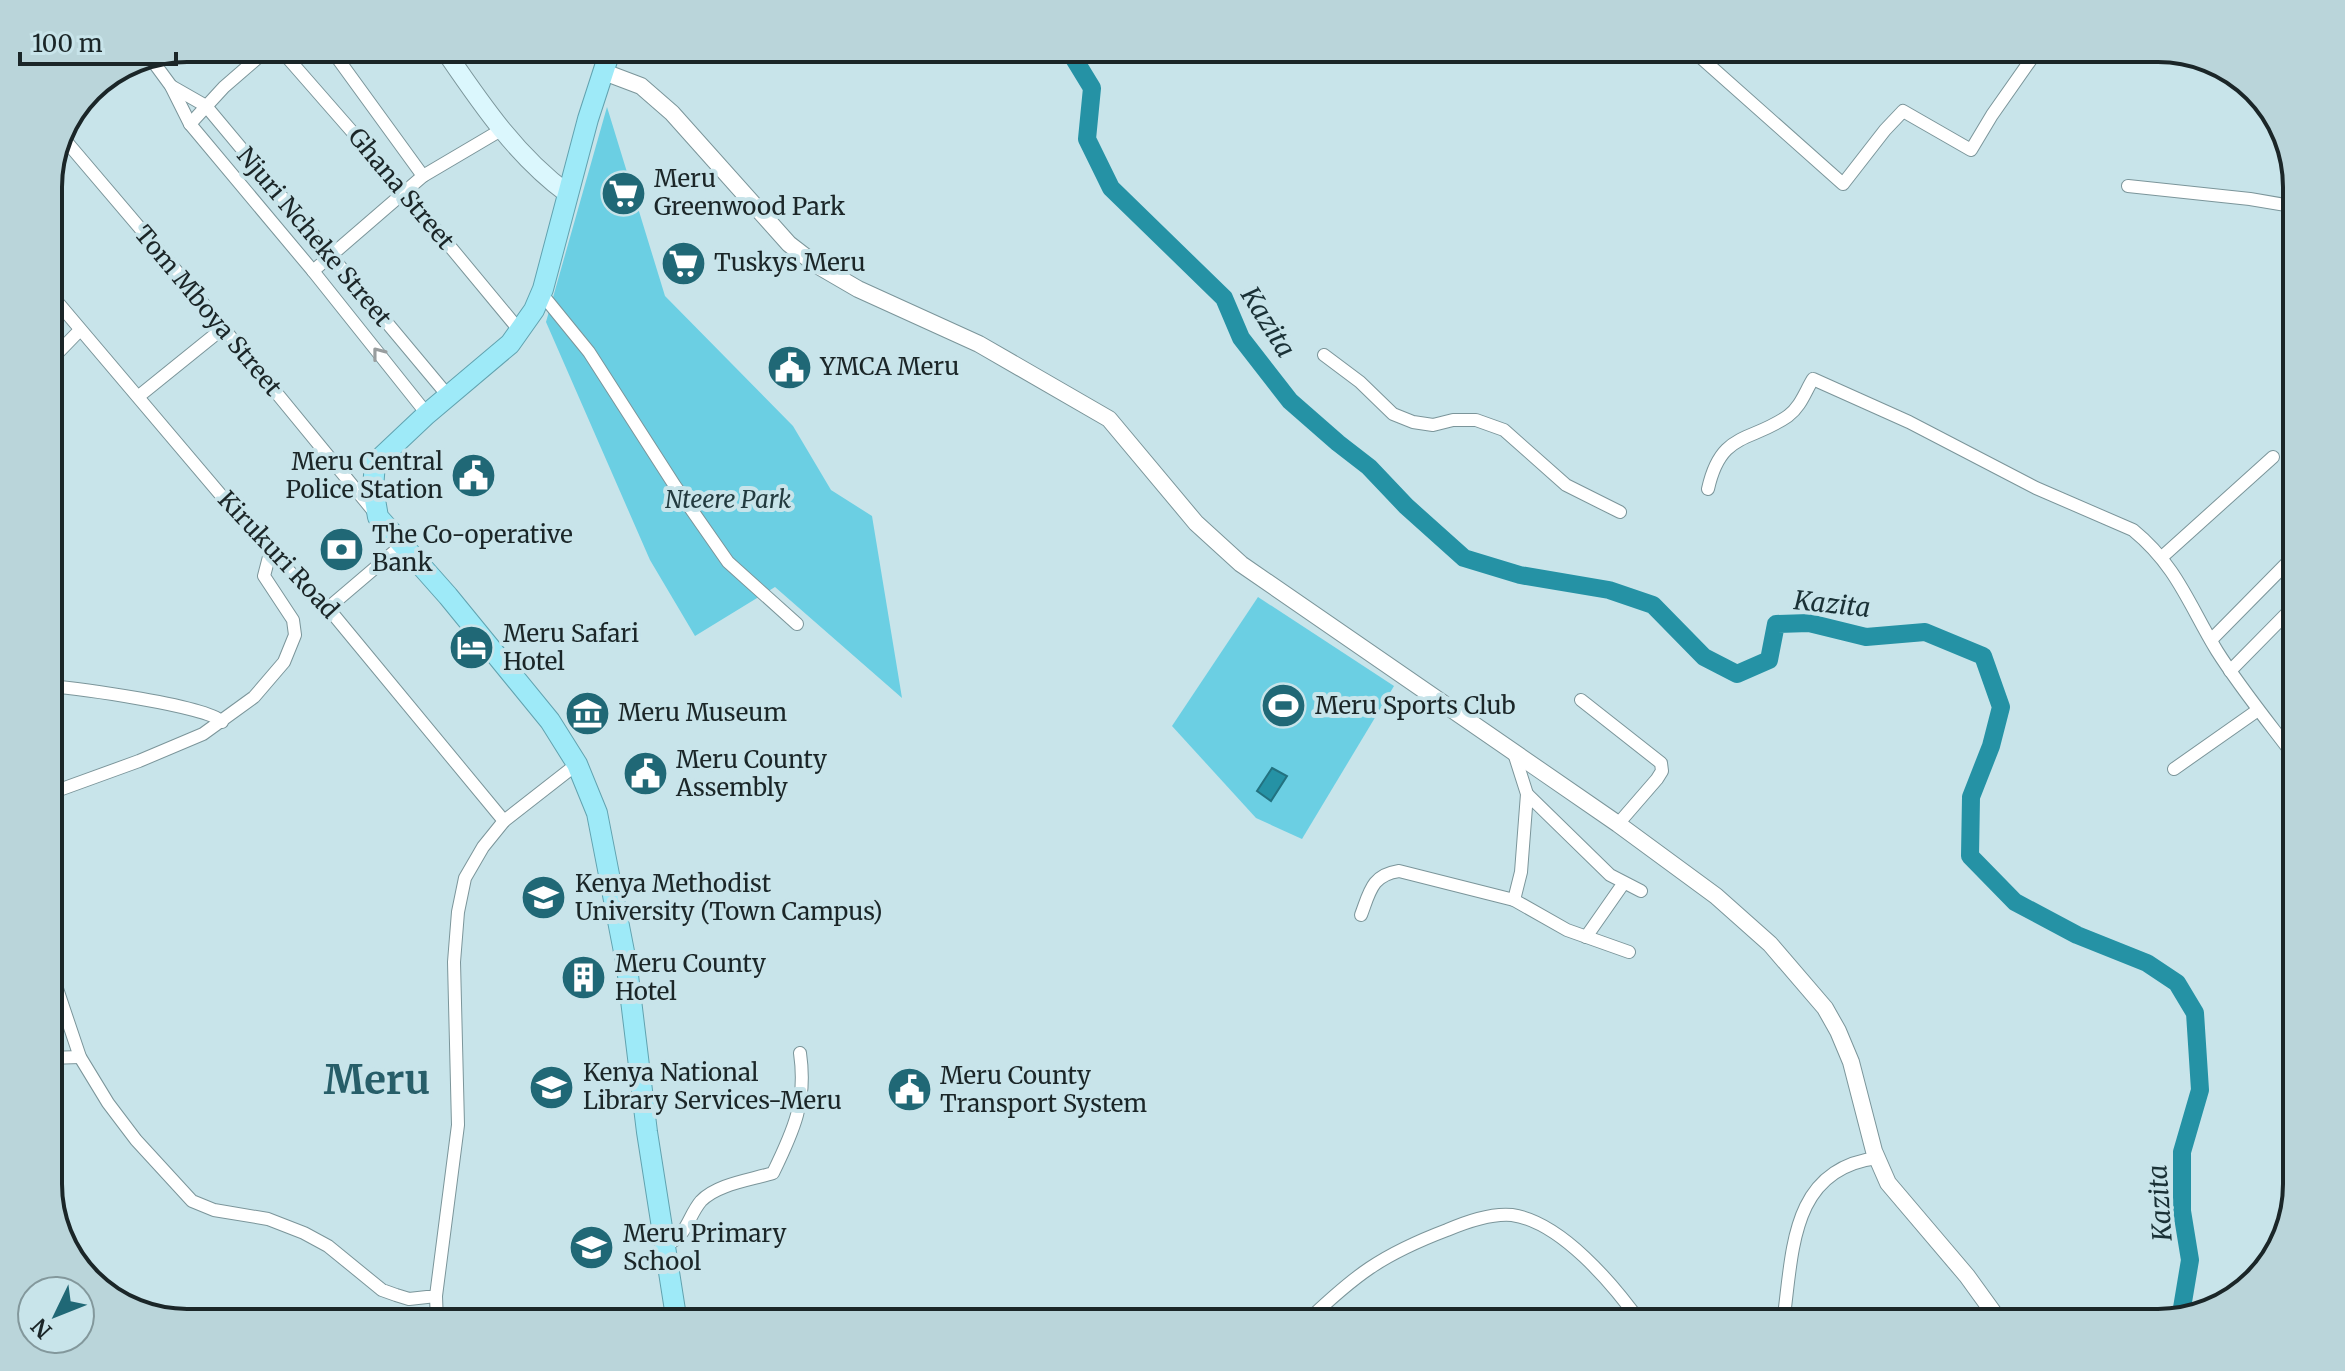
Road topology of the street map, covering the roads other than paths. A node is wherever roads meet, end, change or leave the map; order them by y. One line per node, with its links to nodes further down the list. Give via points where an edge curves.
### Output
1 (254, 62): 11 (street)
2 (291, 62): 17 (street, Ghana Street)
3 (340, 62): 15 (street)
4 (453, 62): 13 (main road)
5 (607, 62): 9 (highway)
6 (1707, 62): 7 (street, via 1843,184 1903,111 1971,150)
7 (2029, 62)
8 (156, 66): 10 (street, Njuri Ncheke Street)
9 (604, 72): 18 (highway); 52 (street, via 641,86 672,113 789,244 815,264 979,344 1109,419 1196,523 1241,564)
10 (171, 86): 11 (street, Njuri Ncheke Street); 12 (street, Njuri Ncheke Street)
11 (206, 106): 12 (street); 20 (street, Njuri Ncheke Street)
12 (190, 124): 21 (street, Njuri Ncheke Street)
13 (501, 130): 15 (street); 18 (main road, via 540,174)
14 (70, 145): 24 (street, Tom Mboya Street)
15 (423, 176): 17 (street)
16 (2128, 186): 19 (street)
17 (404, 191): 20 (street); 26 (street, Ghana Street)
18 (568, 194): 22 (highway)
19 (2283, 205)
20 (331, 256): 21 (street); 30 (street, Njuri Ncheke Street)
21 (313, 271): 31 (street, Njuri Ncheke Street, one-way to 21)
22 (541, 293): 26 (highway); 44 (street, via 589,352 728,562)
23 (62, 308): 25 (street, Kirukuri Road)
24 (222, 329): 29 (street); 34 (street, Tom Mboya Street)
25 (80, 330): 27 (street); 29 (street, Kirukuri Road)
26 (520, 331): 30 (highway)
27 (62, 349)
28 (1324, 355): 36 (street, via 1393,414 1425,424 1476,420 1504,430 1566,485)
29 (139, 396): 39 (street, Kirukuri Road)
30 (449, 397): 31 (highway)
31 (427, 414): 33 (highway)
32 (2273, 457): 40 (street)
33 (375, 463): 34 (street); 37 (highway)
34 (350, 483): 37 (street, Tom Mboya Street)
35 (1708, 489): 40 (street, via 1725,448 1788,415 1813,379 2133,530)
36 (1620, 512)
37 (378, 517): 38 (highway)
38 (402, 545): 42 (street); 53 (highway, via 550,721)
39 (270, 553): 42 (street, Kirukuri Road); 50 (street, via 264,576 293,620 293,646 254,697)
40 (2162, 557): 45 (street)
41 (2283, 567): 45 (street)
42 (328, 608): 57 (street, Kirukuri Road)
43 (2283, 617): 46 (street)
44 (797, 624)
45 (2211, 640): 46 (street)
46 (2230, 671): 49 (street)
47 (62, 688): 50 (street, via 194,709)
48 (1581, 700): 58 (street, via 1661,763 1657,779)
49 (2258, 710): 51 (street); 54 (street)
50 (222, 722): 55 (street, via 152,756)
51 (2283, 742)
52 (1513, 750): 56 (street); 58 (street)
53 (577, 764): 57 (street); 70 (highway, via 597,813 607,858)
54 (2174, 769)
55 (62, 788)
56 (1527, 794): 59 (street); 61 (street)
57 (504, 821): 71 (street, via 465,878 458,912 458,1125)
58 (1618, 824): 69 (street, via 1740,916 1825,1008 1851,1062)
59 (1623, 884): 60 (street); 63 (street)
60 (1641, 891)
61 (1514, 900): 62 (street, via 1399,871 1381,876 1372,886); 63 (street)
62 (1361, 915)
63 (1586, 937): 64 (street)
64 (1629, 952)
65 (62, 1004): 67 (street)
66 (800, 1053): 70 (street, via 801,1103 773,1173 713,1191 682,1235)
67 (80, 1057): 68 (street); 71 (street, via 136,1140 192,1201 296,1229 328,1246 382,1290 409,1299)
68 (62, 1058)
69 (1877, 1158): 76 (street, via 1848,1163 1809,1198 1793,1249); 77 (street, via 1896,1195)
70 (666, 1245): 73 (highway)
71 (436, 1296): 72 (street)
72 (436, 1309)
73 (675, 1309)
74 (1319, 1309): 75 (street, via 1385,1256 1474,1219 1510,1215 1555,1233)
75 (1631, 1309)
76 (1785, 1309)
77 (1990, 1309)

